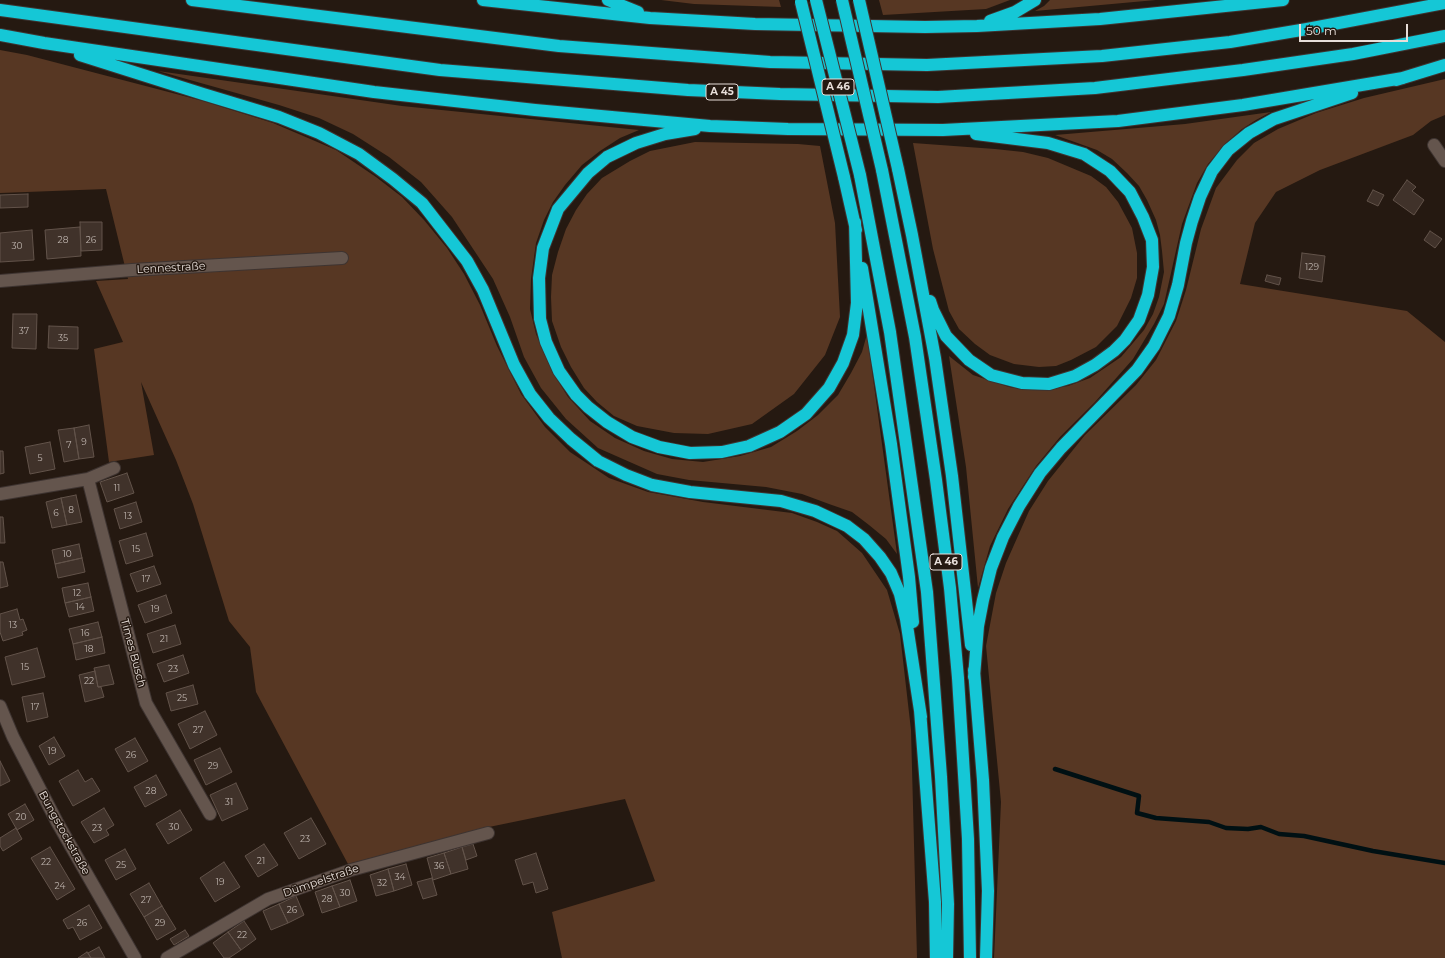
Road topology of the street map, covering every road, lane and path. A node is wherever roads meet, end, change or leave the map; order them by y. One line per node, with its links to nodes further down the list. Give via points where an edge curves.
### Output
1 (192, 0): 10 (highway, via 567,46 770,62 927,65 1102,56 1230,42)
2 (483, 0): 12 (highway)
3 (608, 0): 12 (highway)
4 (816, 0): 38 (highway, A 46, bridge, via 860,175 890,332 927,592 942,777 948,904)
5 (842, 0): 39 (highway, A 46, bridge, via 882,170 915,337 936,480 958,678 968,839)
6 (859, 0): 24 (highway, bridge)
7 (1035, 0): 13 (highway, via 1015,12)
8 (1283, 0): 13 (highway, via 1100,19)
9 (801, 1): 23 (highway, bridge)
10 (1445, 3)
11 (0, 10): 15 (highway, A 45, via 440,70 688,90 938,97 1095,88 1259,68 1353,54)
12 (650, 18): 13 (highway, via 755,24)
13 (978, 26)
14 (0, 35): 16 (highway)
15 (1445, 36)
16 (44, 43): 19 (highway, via 374,92); 32 (highway, via 279,117 319,133 359,154 393,179 422,203 467,261 483,290 514,365 530,394 549,418 598,461 652,485 690,492 781,501 815,511 847,526 864,539 891,573 900,594)
17 (1445, 66): 18 (highway)
18 (1403, 78): 20 (highway, via 1243,105 1118,121); 30 (highway, via 1274,119 1249,133 1228,150 1212,171 1192,221 1169,316 1154,346 1138,370 1061,448 1040,473 1003,537 991,568 983,600)
19 (710, 126): 20 (highway); 23 (highway, via 665,134 636,143 607,157 568,195 558,209 548,233 539,278 540,319 546,342 559,371 576,394 607,422 632,437 659,447 690,453 722,452 749,446 780,432 806,414 829,388 843,363 853,335 857,303)
20 (944, 130): 24 (highway, via 1048,143 1084,154 1110,171 1130,192 1152,240 1153,267 1148,295 1139,320 1114,351 1095,366 1050,384 1022,383 991,375 969,360 946,336 933,310)
21 (1434, 145): 22 (street)
22 (1445, 161)
23 (855, 222): 32 (highway, via 909,577)
24 (912, 235): 30 (highway, via 952,476)
25 (342, 258): 26 (street, Lennestraße, via 132,270)
26 (0, 281)
27 (114, 468): 28 (street)
28 (88, 479): 29 (street); 33 (street, Times Busch, via 146,703)
29 (0, 494)
30 (974, 677): 40 (highway, via 985,820 988,892)
31 (0, 706): 35 (street, Bungstockstraße, via 13,737 57,822)
32 (921, 717): 37 (highway, via 935,902)
33 (210, 814)
34 (488, 833): 36 (street, Dümpelstraße, via 351,870 268,899)
35 (135, 958)
36 (167, 958)
37 (936, 958)
38 (947, 958)
39 (970, 958)
40 (986, 958)

